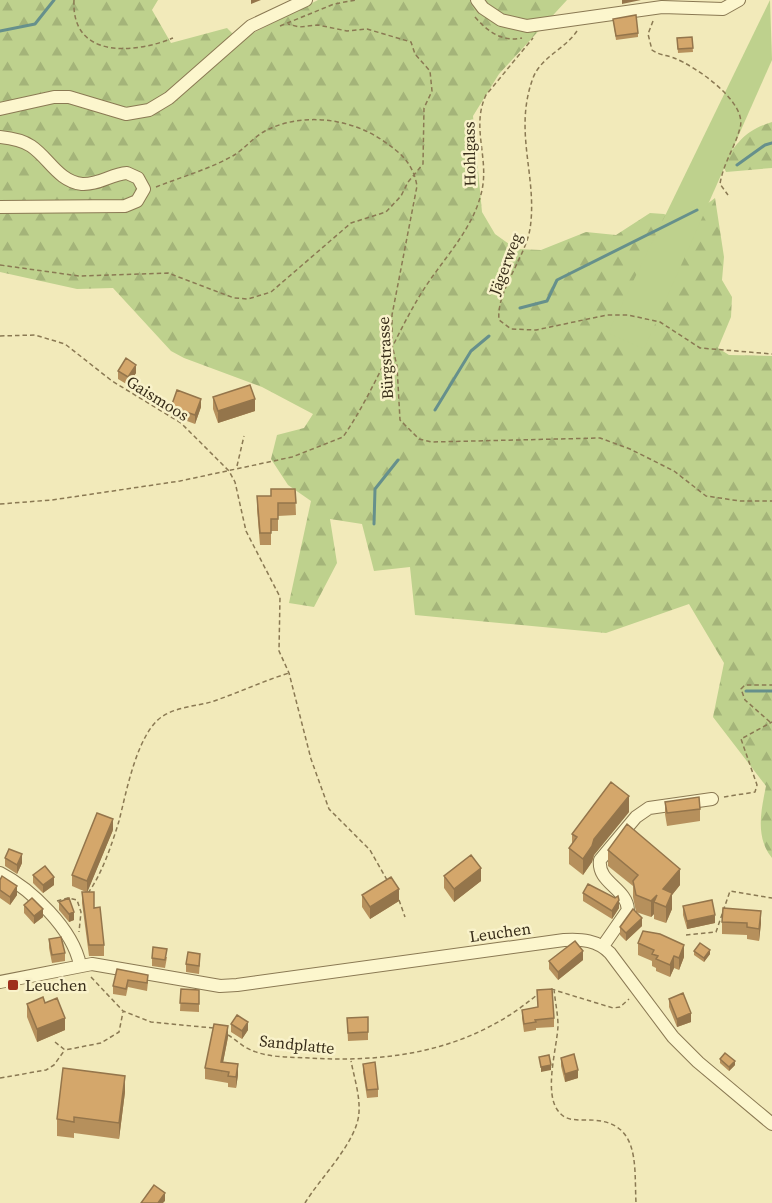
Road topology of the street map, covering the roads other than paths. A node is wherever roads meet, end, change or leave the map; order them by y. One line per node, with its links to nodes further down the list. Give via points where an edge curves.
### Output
1 (306, 0): 4 (street, via 251,26 170,98 149,110 126,114 69,97)
2 (477, 0): 3 (street, via 493,15 517,25 662,7 723,9)
3 (739, 0)
4 (0, 109)
5 (0, 137): 6 (street, via 33,147 72,182 93,184 131,173 141,181 143,193 125,206)
6 (0, 207)
7 (712, 798): 9 (street, via 649,808 636,817 600,860 603,875 627,905)
8 (0, 873): 10 (street, via 27,889 45,907 74,947)
9 (603, 946): 10 (street, Leuchen, via 590,940 564,940 220,986 102,965); 12 (street, via 673,1037)
10 (80, 965): 11 (street, Leuchen)
11 (0, 982)
12 (772, 1124)

